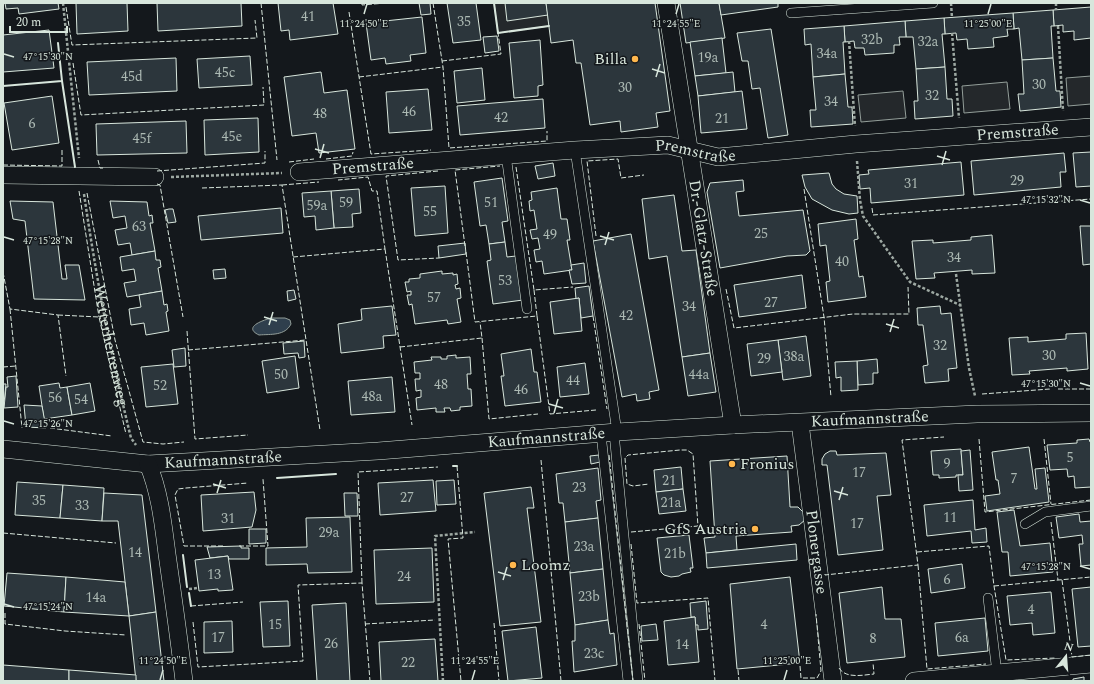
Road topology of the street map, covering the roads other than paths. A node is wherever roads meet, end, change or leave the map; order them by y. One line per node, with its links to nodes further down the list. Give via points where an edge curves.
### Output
1 (666, 3): 6 (street, Dr.-Glatz-Straße)
2 (933, 3): 3 (lane)
3 (791, 13)
4 (1091, 128): 6 (street, Premstraße, via 856,144 718,157)
5 (576, 150): 6 (street, Premstraße, via 668,145); 7 (street, Premstraße); 15 (lane)
6 (689, 150): 14 (street, Dr.-Glatz-Straße)
7 (506, 155): 8 (street, Premstraße); 11 (lane)
8 (299, 172)
9 (3, 175): 10 (street)
10 (155, 177)
11 (527, 309)
12 (1091, 413): 13 (street, Kaufmannstraße, via 977,414)
13 (800, 423): 14 (street, Kaufmannstraße); 26 (street, Plonergasse)
14 (733, 425): 15 (street, Kaufmannstraße)
15 (611, 433): 17 (street, Kaufmannstraße); 24 (lane); 25 (lane)
16 (3, 449): 17 (street, Kaufmannstraße)
17 (148, 464): 23 (street, via 161,506)
18 (1091, 506): 19 (lane, via 1045,512)
19 (1025, 524)
20 (988, 598): 22 (lane)
21 (1091, 664): 22 (street)
22 (997, 673): 27 (street)
23 (184, 681)
24 (628, 681)
25 (638, 681)
26 (833, 681)
27 (914, 681)

